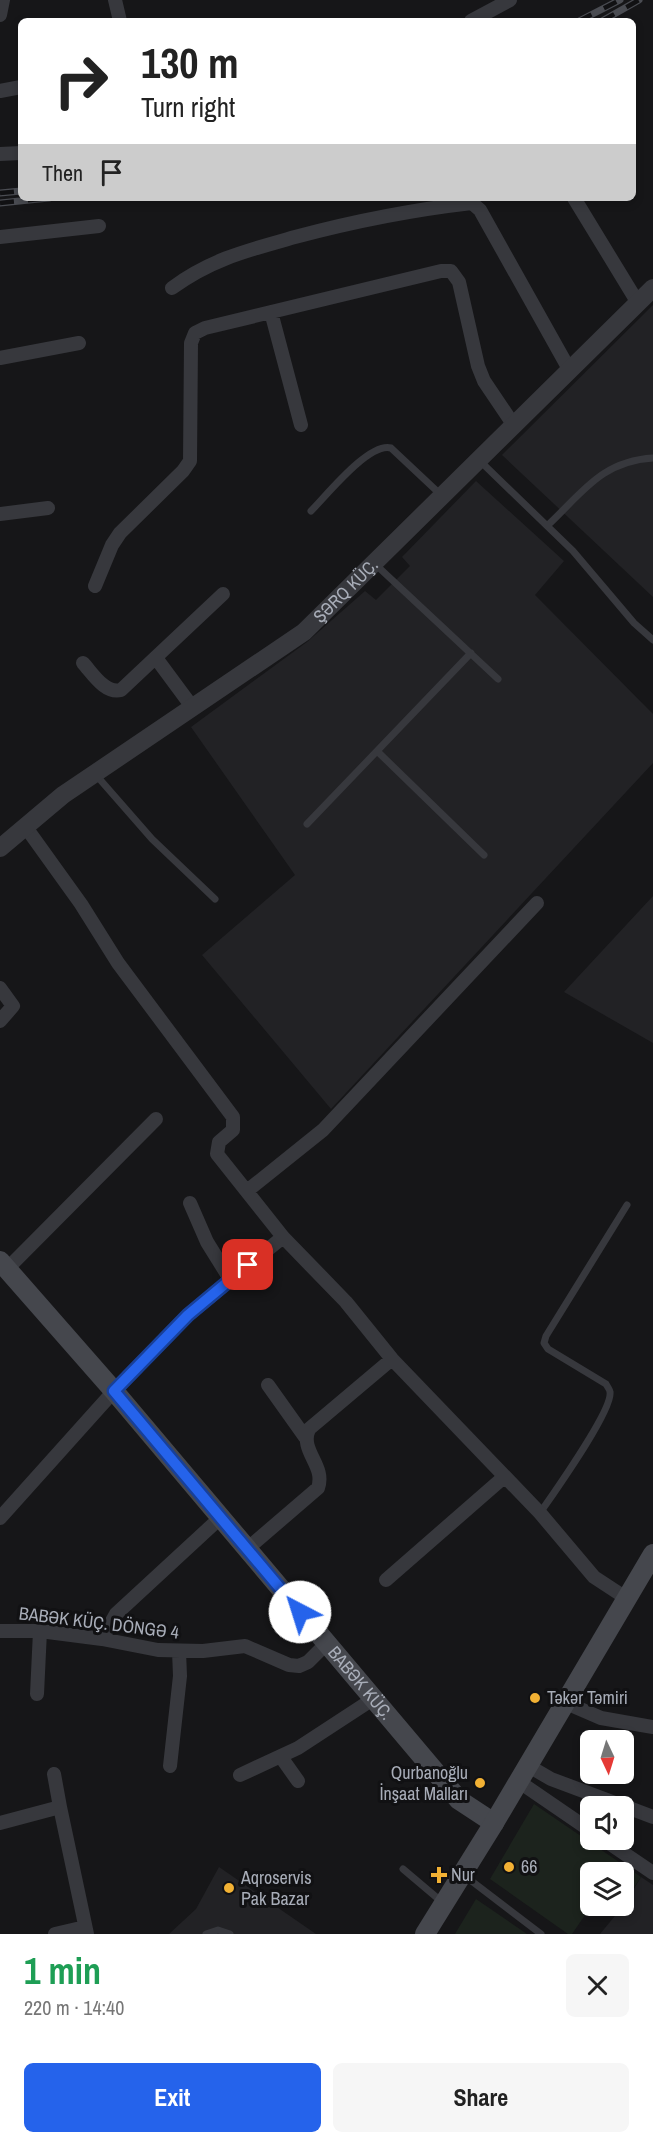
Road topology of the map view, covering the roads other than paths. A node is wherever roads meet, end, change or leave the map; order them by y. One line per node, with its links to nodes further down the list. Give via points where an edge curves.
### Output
1 (3, 0): 4 (street)
2 (115, 0): 5 (street)
3 (510, 0): 6 (street)
4 (0, 15)
5 (119, 18)
6 (477, 18)
7 (18, 88): 8 (street)
8 (0, 91)
9 (18, 153): 10 (street)
10 (0, 154)
11 (576, 201): 16 (street)
12 (99, 226): 13 (street)
13 (0, 237)
14 (172, 288): 20 (street, via 197,269 263,246 366,218 472,203 480,210)
15 (653, 288): 16 (street, ŞƏRQ KÜÇ.)
16 (638, 303): 20 (street, ŞƏRQ KÜÇ.)
17 (271, 312): 21 (street); 22 (street, via 451,271 459,282 484,381); 31 (street, via 195,333 191,343 190,461 120,533)
18 (79, 343): 19 (street)
19 (0, 358)
20 (569, 369): 22 (street, ŞƏRQ KÜÇ.)
21 (301, 424)
22 (513, 424): 24 (street, ŞƏRQ KÜÇ.)
23 (653, 458): 29 (lane, via 608,468)
24 (479, 459): 25 (street, ŞƏRQ KÜÇ.); 29 (lane)
25 (442, 496): 27 (lane, via 392,448 385,446 369,453); 30 (street, ŞƏRQ KÜÇ.)
26 (48, 508): 28 (street)
27 (311, 511)
28 (0, 514)
29 (548, 525): 33 (lane)
30 (375, 564): 34 (lane); 38 (street, ŞƏRQ KÜÇ., via 304,632)
31 (96, 586)
32 (223, 594): 35 (street)
33 (653, 640)
34 (471, 653): 37 (lane); 39 (lane)
35 (156, 658): 36 (street, via 114,692); 38 (street)
36 (83, 663)
37 (498, 679)
38 (193, 708): 40 (street, ŞƏRQ KÜÇ.)
39 (377, 751): 41 (lane); 44 (lane)
40 (95, 774): 42 (street, ŞƏRQ KÜÇ.); 45 (lane, via 144,832)
41 (307, 824)
42 (25, 826): 43 (street, ŞƏRQ KÜÇ.); 50 (street, via 118,963 233,1117 233,1130 219,1142 217,1154)
43 (0, 848)
44 (484, 855)
45 (214, 899)
46 (537, 903): 50 (street, via 331,1123)
47 (0, 988): 48 (street, via 13,1006)
48 (0, 1021)
49 (156, 1119): 54 (street)
50 (247, 1191): 53 (street)
51 (190, 1203): 55 (street, via 207,1242)
52 (627, 1205): 61 (lane, via 544,1343 606,1384 610,1399)
53 (283, 1237): 55 (street); 56 (street, via 346,1302)
54 (4, 1265): 58 (main road, BABƏK KÜÇ.)
55 (230, 1279): 58 (street, via 188,1315)
56 (392, 1359): 59 (street, via 309,1429); 60 (street)
57 (268, 1385): 59 (street)
58 (114, 1391): 62 (street); 63 (main road, BABƏK KÜÇ.)
59 (305, 1437): 64 (street, via 320,1472 318,1488)
60 (504, 1477): 61 (street); 66 (street)
61 (540, 1514): 67 (street, via 594,1577)
62 (0, 1518)
63 (220, 1518): 64 (main road, BABƏK KÜÇ.); 70 (street, via 116,1614)
64 (246, 1549): 71 (main road, BABƏK KÜÇ.)
65 (650, 1564): 67 (main road)
66 (386, 1580)
67 (626, 1598): 75 (main road)
68 (0, 1631): 69 (street, BABƏK KÜÇ. DÖNGƏ 4)
69 (40, 1631): 70 (street, BABƏK KÜÇ. DÖNGƏ 4); 73 (street)
70 (102, 1639): 72 (street, BABƏK KÜÇ. DÖNGƏ 4)
71 (326, 1644): 72 (street, BABƏK KÜÇ. DÖNGƏ 4, via 299,1666 245,1646); 74 (main road, BABƏK KÜÇ.)
72 (179, 1651): 78 (street)
73 (37, 1694)
74 (373, 1699): 77 (street); 89 (main road, BABƏK KÜÇ., via 459,1800)
75 (564, 1702): 76 (street, via 601,1718); 79 (main road)
76 (653, 1727)
77 (282, 1756): 81 (street); 82 (street)
78 (170, 1766)
79 (523, 1773): 83 (street); 87 (street); 89 (main road)
80 (54, 1774): 84 (street)
81 (240, 1775)
82 (298, 1781)
83 (597, 1796)
84 (60, 1807): 88 (street); 95 (street)
85 (634, 1810): 86 (street)
86 (653, 1817)
87 (580, 1822)
88 (0, 1823)
89 (494, 1823): 93 (main road)
90 (619, 1850): 92 (street)
91 (403, 1869): 94 (lane)
92 (653, 1873)
93 (462, 1875): 94 (main road); 100 (lane)
94 (444, 1904): 99 (main road)
95 (86, 1930): 96 (street)
96 (55, 1934)
97 (206, 1934): 98 (lane, via 218,1930)
98 (230, 1934)
99 (425, 1934)
100 (541, 1934)

